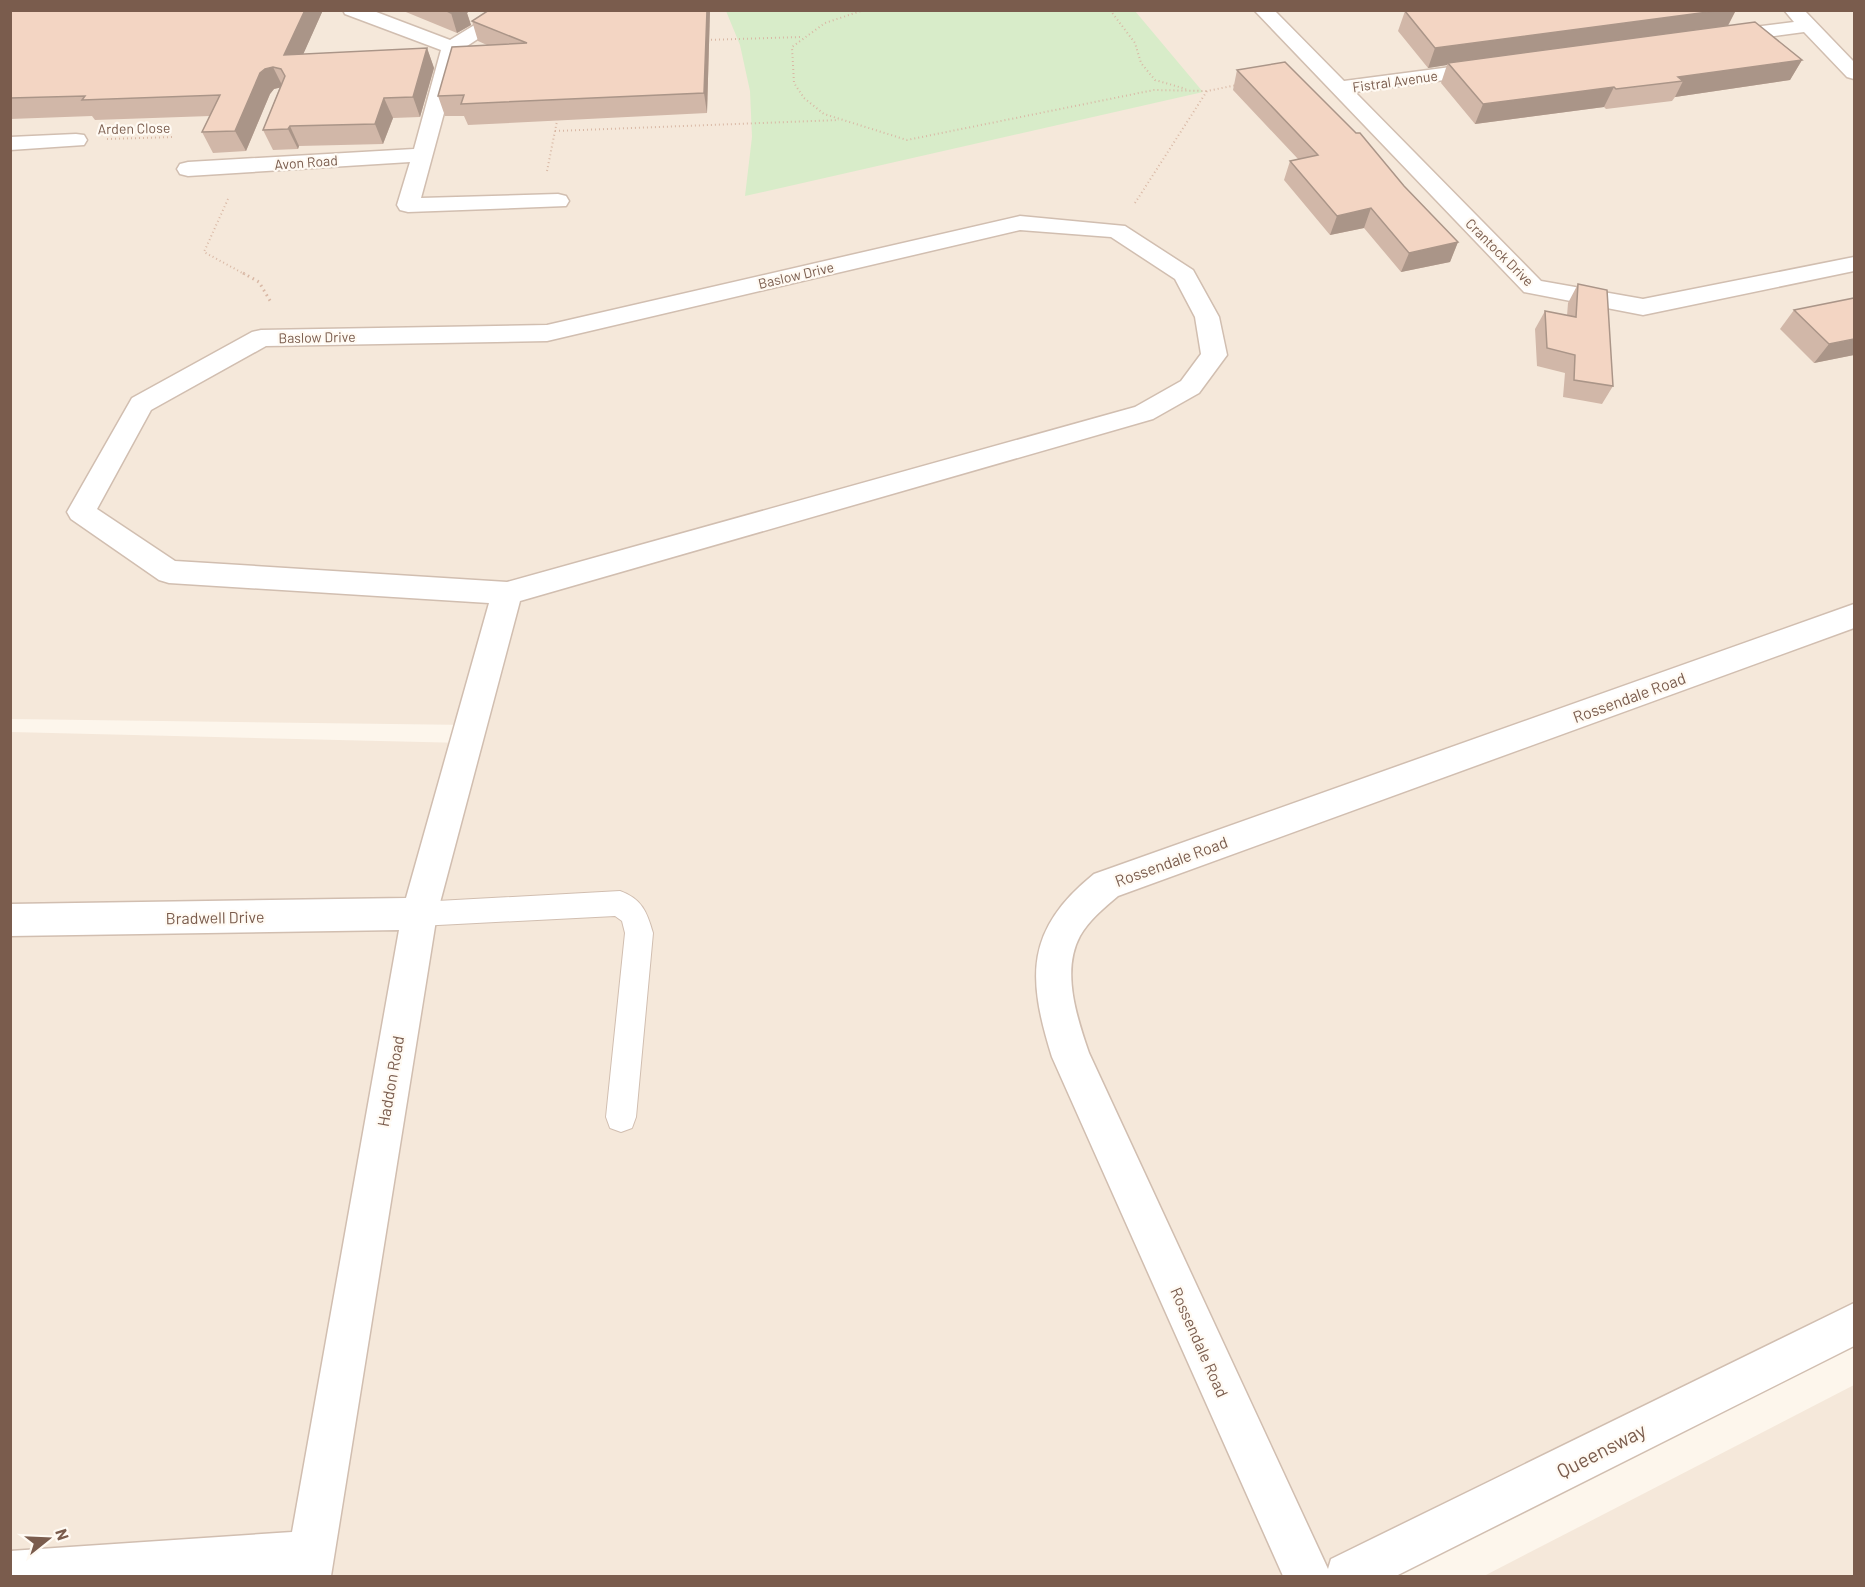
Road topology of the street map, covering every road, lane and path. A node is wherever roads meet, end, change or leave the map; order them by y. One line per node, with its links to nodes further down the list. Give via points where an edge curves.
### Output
1 (352, 10): 11 (street)
2 (513, 10): 11 (street)
3 (864, 10): 8 (path, via 836,16)
4 (1110, 10): 16 (path, via 1135,43 1141,63 1155,80)
5 (1263, 10): 15 (street, Crantock Drive)
6 (1792, 10): 7 (street)
7 (1807, 26): 9 (street); 13 (street)
8 (803, 37): 10 (path); 18 (path, via 792,47 794,83 804,98 824,114)
9 (1702, 40)
10 (699, 41)
11 (452, 47): 23 (street)
12 (1503, 66): 15 (street, Fistral Avenue)
13 (1854, 72)
14 (1240, 84): 16 (path)
15 (1339, 88): 29 (street, Crantock Drive, via 1533,287 1643,307)
16 (1207, 91): 18 (path, via 1154,90 907,140); 28 (path)
17 (559, 110): 19 (path)
18 (843, 120): 19 (path)
19 (555, 131): 27 (path, via 547,174 564,173)
20 (76, 140): 21 (street); 25 (path, Arden Close, via 204,136)
21 (10, 144)
22 (262, 145): 24 (street)
23 (423, 154): 24 (street, Avon Road); 27 (street, via 408,205)
24 (254, 165): 25 (street, Avon Road)
25 (188, 169)
26 (230, 194): 30 (path, via 204,252 259,282)
27 (558, 201)
28 (1117, 231): 30 (street, Baslow Drive, via 1020,223 547,333); 31 (street, Baslow Drive, via 1185,275 1207,317 1214,355 1190,387 1144,413)
29 (1854, 264)
30 (293, 338): 31 (street, Baslow Drive, via 261,338 141,404 81,512 169,572)
31 (507, 593): 33 (street, Haddon Road)
32 (1854, 616): 39 (street, Rossendale Road, via 1106,885 1085,900 1069,921 1057,949 1053,991 1071,1057)
33 (419, 914): 34 (street, Bradwell Drive); 35 (lane, via 620,903 634,914 639,933); 37 (street, Haddon Road)
34 (10, 920)
35 (621, 1117)
36 (1854, 1324): 40 (street, Queensway)
37 (308, 1565): 38 (street)
38 (10, 1574)
39 (1307, 1576)
40 (1348, 1576)

